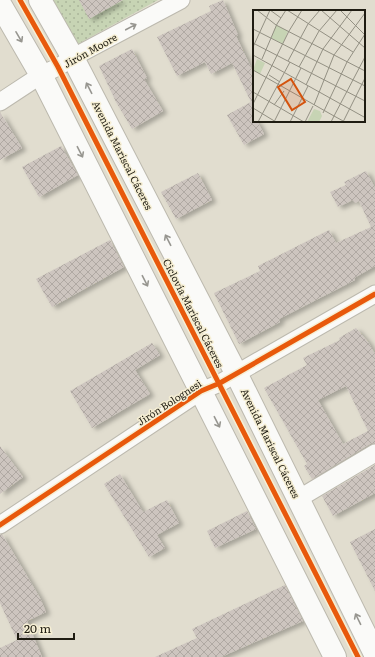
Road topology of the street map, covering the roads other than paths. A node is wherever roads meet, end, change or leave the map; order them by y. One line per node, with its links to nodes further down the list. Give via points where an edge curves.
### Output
1 (40, 0): 4 (main road, Avenida Mariscal Cáceres)
2 (182, 0): 4 (street, Jirón Moore, one-way to 2)
3 (0, 4): 5 (main road, one-way to 5)
4 (73, 58): 5 (street, Jirón Moore); 8 (main road, Avenida Mariscal Cáceres, one-way to 4)
5 (41, 75): 6 (street, Jirón Moore); 9 (main road, one-way to 9)
6 (0, 102)
7 (375, 294): 8 (street, Jirón Bolognesi)
8 (236, 373): 9 (street, Jirón Bolognesi, via 220,383); 11 (main road, Avenida Mariscal Cáceres)
9 (201, 390): 12 (street, Jirón Bolognesi); 14 (main road, one-way to 14)
10 (375, 453): 11 (street)
11 (298, 499): 13 (main road, Avenida Mariscal Cáceres, one-way to 11)
12 (0, 525)
13 (375, 654)
14 (336, 657)

